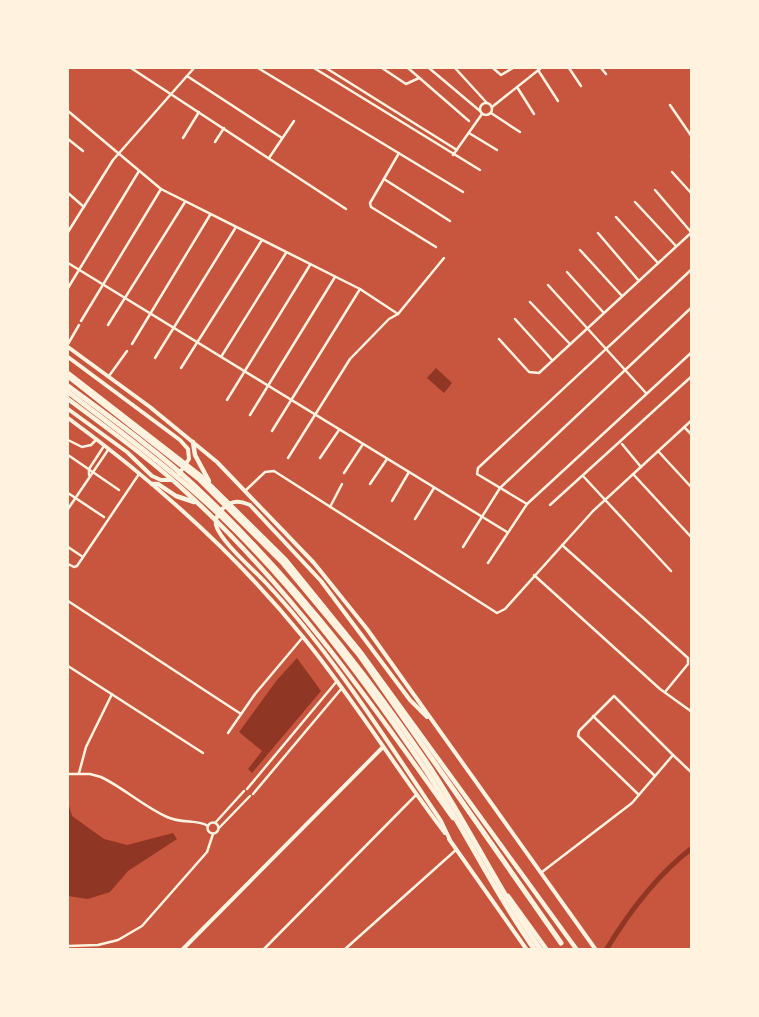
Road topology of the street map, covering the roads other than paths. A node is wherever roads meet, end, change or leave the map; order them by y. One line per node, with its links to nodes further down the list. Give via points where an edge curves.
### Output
1 (131, 68): 22 (street)
2 (194, 68): 16 (street)
3 (258, 68): 48 (street)
4 (314, 68): 21 (street)
5 (326, 68): 18 (street)
6 (382, 68): 17 (street, via 406,84)
7 (408, 68): 17 (street)
8 (429, 68): 29 (street)
9 (455, 68): 24 (street)
10 (493, 68): 11 (street, via 497,73 505,74)
11 (513, 68)
12 (569, 68): 19 (street)
13 (601, 68): 15 (street)
14 (540, 69): 20 (street); 23 (street)
15 (606, 74)
16 (187, 75): 22 (street); 41 (street)
17 (419, 78): 35 (street)
18 (352, 84): 21 (street); 31 (street)
19 (581, 86)
20 (517, 87): 26 (street); 32 (street)
21 (349, 89): 33 (street)
22 (171, 93): 28 (street); 47 (street)
23 (558, 101)
24 (487, 103): 26 (street); 29 (street, via 481,105)
25 (670, 105): 39 (street)
26 (492, 107): 30 (street)
27 (68, 110): 47 (street)
28 (200, 112): 36 (street); 40 (street)
29 (481, 112): 30 (street); 37 (street)
30 (491, 113): 38 (street)
31 (401, 114): 33 (street); 44 (street)
32 (534, 114)
33 (397, 120): 49 (street)
34 (294, 121): 41 (street)
35 (470, 121)
36 (224, 128): 43 (street); 50 (street)
37 (469, 132): 44 (street); 45 (street)
38 (520, 132)
39 (692, 137)
40 (183, 138)
41 (282, 138): 50 (street)
42 (68, 139): 46 (street)
43 (215, 142)
44 (457, 150): 49 (street)
45 (497, 150)
46 (84, 151)
47 (119, 152): 52 (street); 62 (street)
48 (399, 154): 54 (street); 57 (street)
49 (453, 155): 51 (street)
50 (268, 158): 63 (street)
51 (480, 170)
52 (139, 171): 55 (street); 81 (street)
53 (672, 172): 59 (street)
54 (384, 179): 66 (street); 72 (street, via 370,203 371,207)
55 (161, 189): 60 (street); 85 (street)
56 (655, 190): 69 (street)
57 (463, 192)
58 (68, 193): 62 (street)
59 (692, 194)
60 (185, 202): 64 (street); 90 (street)
61 (635, 202): 73 (street)
62 (84, 207): 68 (street)
63 (346, 209)
64 (210, 215): 67 (street); 94 (street)
65 (616, 217): 78 (street)
66 (450, 220)
67 (236, 227): 71 (street); 101 (street)
68 (68, 232)
69 (691, 232): 73 (street)
70 (598, 233): 84 (street)
71 (262, 240): 75 (street); 103 (street)
72 (436, 246)
73 (676, 246): 78 (street)
74 (580, 250): 89 (street)
75 (286, 253): 79 (street); 111 (street)
76 (444, 258): 95 (street)
77 (68, 263): 81 (street)
78 (658, 263): 84 (street)
79 (310, 265): 83 (street); 116 (street)
80 (692, 269): 107 (street)
81 (79, 270): 85 (street); 87 (street)
82 (567, 272): 93 (street)
83 (335, 277): 88 (street); 122 (street)
84 (639, 280): 89 (street)
85 (103, 284): 90 (street); 97 (street)
86 (548, 285): 100 (street)
87 (68, 288)
88 (360, 289): 95 (street); 127 (street)
89 (622, 296): 93 (street)
90 (125, 298): 94 (street); 99 (street)
91 (530, 302): 104 (street)
92 (692, 307): 115 (street)
93 (603, 312): 100 (street)
94 (150, 313): 101 (street); 105 (street)
95 (398, 314): 130 (street, via 389,319 350,359)
96 (515, 318): 113 (street)
97 (81, 321)
98 (79, 325): 106 (street)
99 (108, 325)
100 (587, 327): 104 (street); 107 (street)
101 (173, 328): 103 (street); 112 (street)
102 (499, 338): 113 (street, via 532,374 539,373)
103 (197, 342): 111 (street); 114 (street)
104 (569, 343): 113 (street)
105 (132, 344)
106 (68, 345): 119 (main road)
107 (606, 349): 115 (street); 163 (street, via 478,468 477,474)
108 (127, 351): 119 (street)
109 (692, 352): 124 (street)
110 (68, 357): 128 (main road, via 180,440 188,449 189,460 172,480 161,480)
111 (222, 357): 116 (street)
112 (155, 358)
113 (552, 361)
114 (180, 368)
115 (625, 370): 124 (street); 163 (street)
116 (245, 372): 122 (street); 126 (street)
117 (68, 373): 161 (highway)
118 (68, 376): 219 (highway, via 199,479 282,562 360,656)
119 (109, 376): 139 (main road)
120 (692, 376): 157 (street)
121 (68, 386): 227 (highway, via 194,485 277,567 353,662 426,762)
122 (269, 386): 127 (street); 129 (street)
123 (68, 392): 226 (highway, via 190,488 273,570 349,665 422,765)
124 (646, 394): 172 (street)
125 (68, 399): 171 (highway)
126 (227, 400)
127 (292, 400): 130 (street); 135 (street)
128 (68, 409)
129 (250, 415)
130 (315, 415): 134 (street); 146 (street)
131 (68, 418): 138 (main road)
132 (692, 420): 133 (street)
133 (684, 427): 136 (street); 144 (street)
134 (339, 429): 140 (street); 147 (street)
135 (272, 431)
136 (692, 435)
137 (68, 440): 138 (street, via 82,447)
138 (96, 440): 142 (main road)
139 (193, 442): 161 (highway, via 195,455); 166 (main road)
140 (363, 444): 148 (street); 154 (street)
141 (622, 444): 149 (street)
142 (104, 446): 143 (main road); 150 (street)
143 (108, 450): 151 (street); 153 (main road)
144 (658, 452): 149 (street); 164 (street)
145 (68, 455): 150 (street)
146 (288, 458)
147 (320, 458)
148 (386, 459): 152 (street); 160 (street)
149 (641, 467): 155 (street)
150 (89, 469): 151 (street); 156 (street)
151 (93, 472): 156 (street); 165 (street)
152 (409, 472): 162 (street); 170 (street)
153 (140, 474): 158 (main road); 184 (street)
154 (344, 474)
155 (633, 474): 169 (street); 180 (street)
156 (89, 475): 168 (street)
157 (583, 476): 169 (street); 173 (street)
158 (152, 484): 171 (highway); 190 (main road, via 220,546)
159 (342, 484): 174 (street)
160 (370, 484)
161 (210, 485): 229 (highway, via 285,559 362,654)
162 (434, 488): 176 (street); 178 (street)
163 (500, 488): 172 (street); 176 (street)
164 (692, 488)
165 (119, 490)
166 (245, 491): 174 (street, via 269,470); 199 (main road, via 314,563 367,629)
167 (68, 493): 168 (street)
168 (75, 498): 175 (street); 177 (street)
169 (605, 500): 181 (street); 187 (street)
170 (392, 501)
171 (197, 503): 228 (highway, via 268,575 346,668)
172 (527, 504): 179 (street)
173 (550, 505)
174 (330, 507): 188 (street, via 493,613 505,609)
175 (68, 509)
176 (481, 516): 179 (street); 182 (street)
177 (104, 518)
178 (415, 519)
179 (507, 532): 185 (street)
180 (692, 538)
181 (562, 545): 188 (street); 194 (street, via 688,658 688,664)
182 (463, 546)
183 (68, 547): 184 (street)
184 (83, 557): 186 (street, via 74,567)
185 (488, 563)
186 (68, 564)
187 (671, 571)
188 (534, 575): 194 (street)
189 (68, 601): 197 (street)
190 (303, 637): 192 (main road); 197 (street)
191 (68, 666): 195 (street)
192 (337, 681): 193 (main road); 210 (street)
193 (342, 688): 201 (main road); 211 (street)
194 (665, 692): 196 (street)
195 (112, 694): 202 (street); 204 (street, via 86,747)
196 (692, 712)
197 (241, 714): 200 (street)
198 (593, 716): 203 (street, via 614,696); 207 (street); 209 (street, via 578,736)
199 (436, 727): 216 (main road, via 410,700 320,581 250,506 238,501 226,505 218,514 216,525 224,538 282,599 337,671 441,821); 218 (main road)
200 (228, 733)
201 (382, 748): 208 (main road); 222 (main road)
202 (203, 753)
203 (673, 755): 205 (street); 207 (street)
204 (80, 773): 206 (street); 213 (street, via 109,781 166,817 182,823 201,822)
205 (692, 773)
206 (68, 774)
207 (655, 776): 209 (street)
208 (416, 795): 216 (main road); 223 (street)
209 (639, 795): 218 (street)
210 (240, 796): 211 (street); 212 (street)
211 (246, 801): 214 (street)
212 (215, 823): 213 (street); 214 (street)
213 (208, 826): 215 (street)
214 (219, 828): 215 (street)
215 (213, 834): 221 (street, via 207,852 142,926 118,940)
216 (450, 840): 217 (main road)
217 (457, 849): 224 (street); 225 (main road)
218 (542, 872): 230 (main road)
219 (561, 943)
220 (68, 946): 221 (street)
221 (74, 948)
222 (182, 950)
223 (263, 950)
224 (344, 950)
225 (527, 950)
226 (535, 950)
227 (541, 950)
228 (547, 950)
229 (577, 950)
230 (596, 950)

